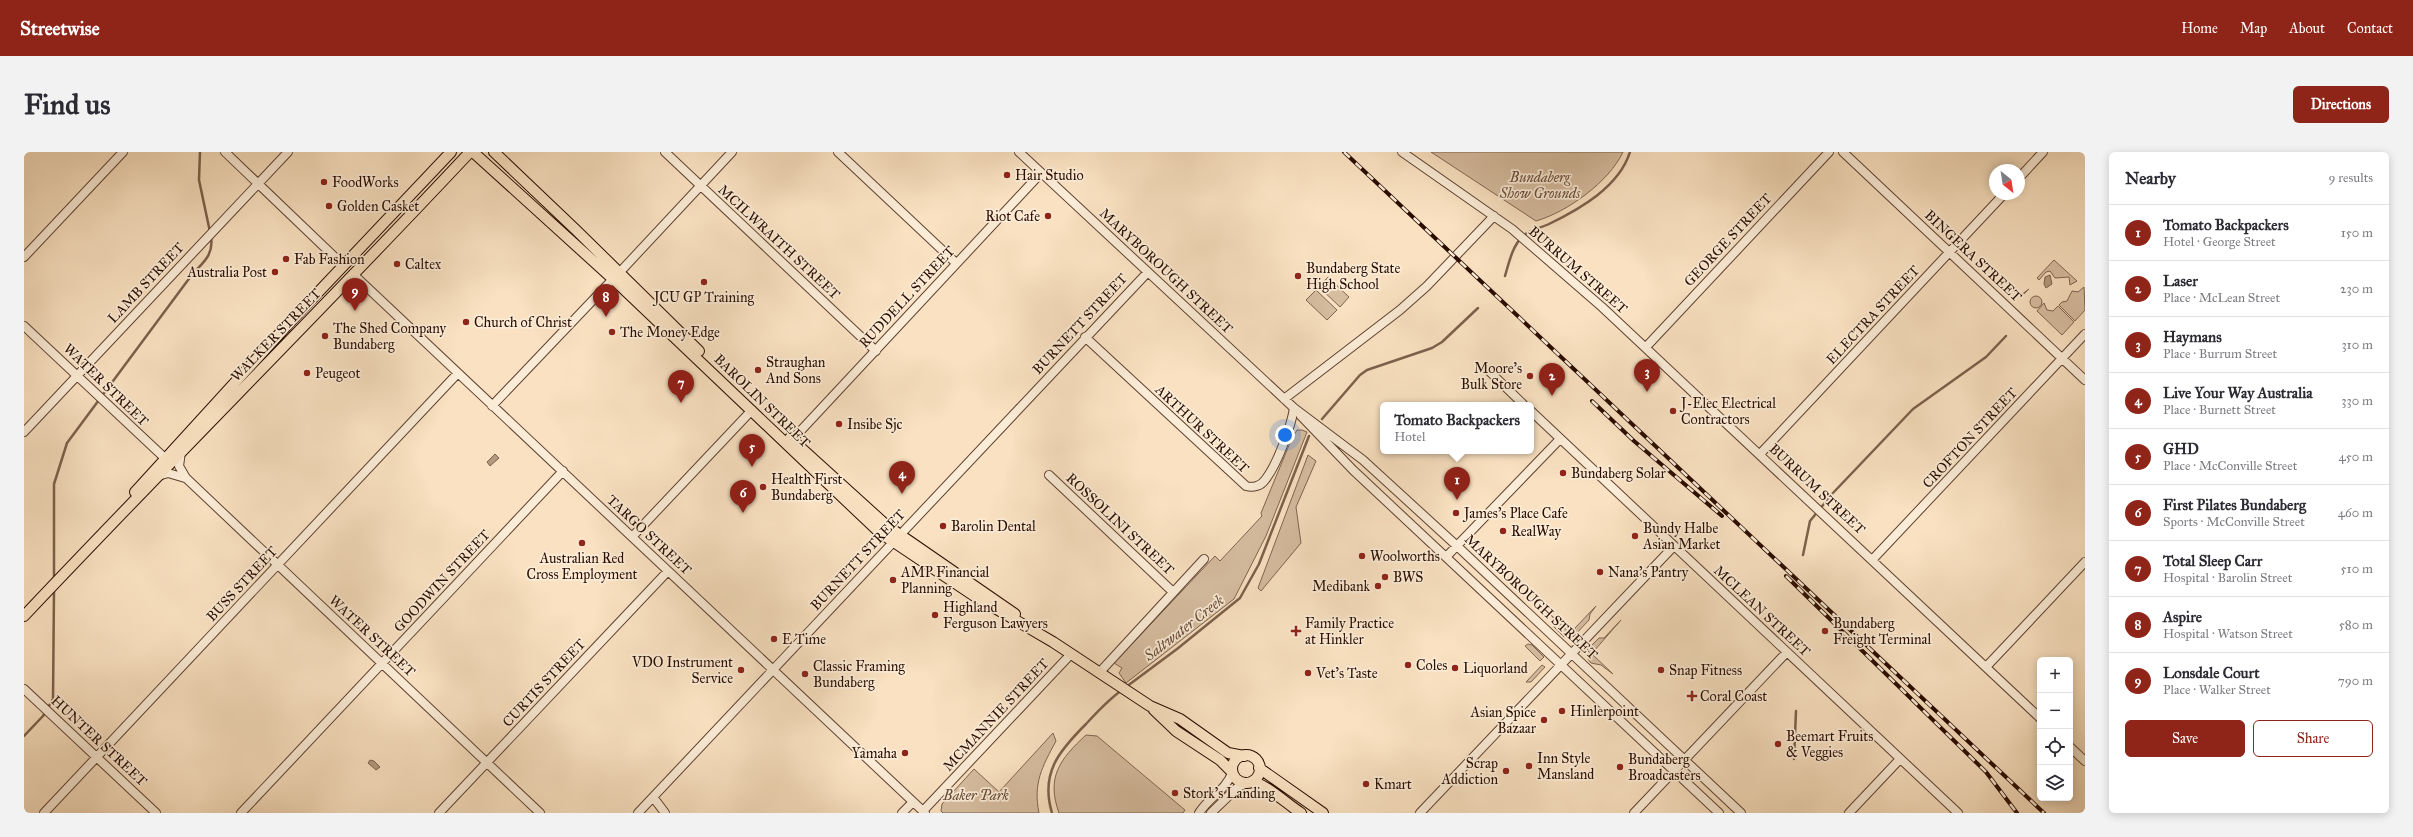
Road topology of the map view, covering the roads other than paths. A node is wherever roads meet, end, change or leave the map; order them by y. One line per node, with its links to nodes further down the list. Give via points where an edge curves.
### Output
1 (123, 152): 24 (street)
2 (225, 152): 18 (street)
3 (288, 152): 18 (street, LAMB STREET)
4 (451, 152): 26 (main road, WALKER STREET)
5 (470, 152): 22 (main road, WALKER STREET)
6 (473, 152): 29 (main road, BAROLIN STREET)
7 (494, 152): 29 (main road, BAROLIN STREET)
8 (665, 152): 19 (street, MCILWRAITH STREET)
9 (732, 152): 19 (street)
10 (838, 152): 25 (street)
11 (1019, 152): 17 (street, MARYBOROUGH STREET)
12 (1402, 152): 21 (street, BURRUM STREET)
13 (1830, 152): 34 (street, GEORGE STREET)
14 (1843, 152): 23 (street, BINGERA STREET)
15 (2043, 152): 16 (street)
16 (2025, 172)
17 (1041, 173): 25 (street, RUDDELL STREET); 27 (street, MARYBOROUGH STREET)
18 (258, 184): 26 (street); 39 (street, LAMB STREET)
19 (700, 185): 29 (street); 35 (street, MCILWRAITH STREET)
20 (1998, 200): 23 (street, ELECTRA STREET)
21 (1494, 216): 34 (street, BURRUM STREET, via 1517,233); 41 (street, via 1400,310)
22 (399, 227): 26 (main road, via 377,241 358,262); 28 (main road, WALKER STREET)
23 (1950, 252): 36 (street, BINGERA STREET); 51 (street, ELECTRA STREET)
24 (24, 257)
25 (956, 263): 35 (street, RUDDELL STREET, via 953,270)
26 (343, 266): 30 (main road, WALKER STREET)
27 (1147, 273): 33 (street, BURNETT STREET); 41 (street, MARYBOROUGH STREET)
28 (354, 275): 30 (main road, via 342,277 321,298); 38 (street, TARGO STREET); 50 (main road, WALKER STREET)
29 (616, 276): 43 (street); 45 (main road, BAROLIN STREET); 49 (main road, BAROLIN STREET)
30 (304, 308): 52 (main road, WALKER STREET)
31 (24, 326): 39 (street, WATER STREET)
32 (2085, 334): 36 (street, CROFTON STREET)
33 (1085, 337): 44 (street, ARTHUR STREET, via 1246,486 1255,487 1266,480 1291,427); 59 (street, BURNETT STREET)
34 (1646, 347): 51 (street, BURRUM STREET)
35 (876, 351): 49 (street, RUDDELL STREET)
36 (2062, 359): 40 (street, BINGERA STREET); 64 (street, CROFTON STREET)
37 (1489, 371): 42 (street)
38 (458, 373): 43 (street, TARGO STREET); 66 (street, BUSS STREET)
39 (78, 375): 47 (street, LAMB STREET); 52 (street, WATER STREET)
40 (2085, 380)
41 (1284, 399): 44 (street, MARYBOROUGH STREET)
42 (1521, 402)
43 (492, 406): 53 (street, TARGO STREET)
44 (1295, 409): 60 (street, MARYBOROUGH STREET, via 1363,460); 62 (street, MARYBOROUGH STREET, via 1309,427 1348,465)
45 (752, 410): 58 (street); 59 (main road, BAROLIN STREET, via 837,493)
46 (1534, 414): 48 (street, MCLEAN STREET)
47 (24, 432)
48 (1560, 439): 60 (street); 61 (street, MCLEAN STREET)
49 (792, 440): 59 (main road, BAROLIN STREET)
50 (181, 452): 52 (main road, WALKER STREET); 56 (street, WATER STREET, via 179,466)
51 (1760, 453): 64 (street, BURRUM STREET)
52 (167, 461): 55 (main road, WALKER STREET); 57 (main road, WALKER STREET)
53 (563, 471): 58 (street, TARGO STREET); 73 (street, GOODWIN STREET)
54 (1049, 475): 68 (street, ROSSOLINI STREET)
55 (158, 476): 56 (street, via 168,473); 57 (main road, WALKER STREET)
56 (186, 478): 66 (street, WATER STREET)
57 (100, 535): 69 (main road, WALKER STREET)
58 (632, 537): 67 (street, TARGO STREET)
59 (896, 538): 72 (main road, BAROLIN STREET, via 981,590); 76 (street, BURNETT STREET)
60 (1457, 546): 62 (street); 71 (street, MARYBOROUGH STREET)
61 (1674, 546): 70 (street, MCLEAN STREET); 71 (street)
62 (1447, 556): 74 (street, MARYBOROUGH STREET)
63 (1204, 559): 68 (street)
64 (1873, 559): 75 (street, BURRUM STREET)
65 (2085, 562): 75 (street)
66 (277, 565): 73 (street, WATER STREET); 82 (street, BUSS STREET)
67 (668, 571): 76 (street, TARGO STREET); 87 (street, CURTIS STREET)
68 (1173, 592): 77 (street)
69 (24, 616)
70 (1787, 652): 84 (street, MCLEAN STREET); 85 (street)
71 (1572, 653): 74 (street); 85 (street, MARYBOROUGH STREET)
72 (1071, 654): 77 (main road, BAROLIN STREET); 94 (street, MCMANNIE STREET)
73 (382, 663): 87 (street, WATER STREET); 97 (street, GOODWIN STREET)
74 (1561, 664): 89 (street, MARYBOROUGH STREET); 107 (street)
75 (1986, 667): 80 (street, BURRUM STREET)
76 (772, 669): 92 (street, BURNETT STREET); 93 (street, TARGO STREET)
77 (1099, 673): 79 (main road, BAROLIN STREET)
78 (24, 689): 82 (street, HUNTER STREET)
79 (1150, 706): 83 (main road, BAROLIN STREET, via 1180,719 1228,753); 90 (main road, BAROLIN STREET, via 1176,731 1220,760)
80 (2037, 715)
81 (2073, 750): 86 (street)
82 (96, 756): 95 (street, BUSS STREET); 96 (street, HUNTER STREET)
83 (1244, 756): 88 (main road, via 1253,758); 90 (main road, via 1234,763)
84 (1900, 759): 111 (street); 112 (street, MCLEAN STREET)
85 (1685, 760): 89 (street); 110 (street, MARYBOROUGH STREET)
86 (2085, 761)
87 (487, 763): 98 (street, CURTIS STREET); 99 (street, WATER STREET)
88 (1259, 768): 91 (main road, via 1257,776); 106 (main road)
89 (1674, 771): 108 (street); 109 (street, MARYBOROUGH STREET)
90 (1232, 772): 91 (main road, via 1236,779); 103 (street, via 1229,782)
91 (1249, 782): 104 (street, via 1238,787); 105 (main road, via 1266,787)
92 (653, 797): 100 (street, BURNETT STREET); 101 (street)
93 (913, 802): 94 (street, TARGO STREET); 102 (street)
94 (924, 812)
95 (44, 813)
96 (156, 813)
97 (241, 813)
98 (439, 813)
99 (540, 813)
100 (638, 813)
101 (664, 813)
102 (902, 813)
103 (1199, 813)
104 (1212, 813)
105 (1301, 813)
106 (1322, 813)
107 (1420, 813)
108 (1634, 813)
109 (1719, 813)
110 (1741, 813)
111 (1849, 813)
112 (1958, 813)

